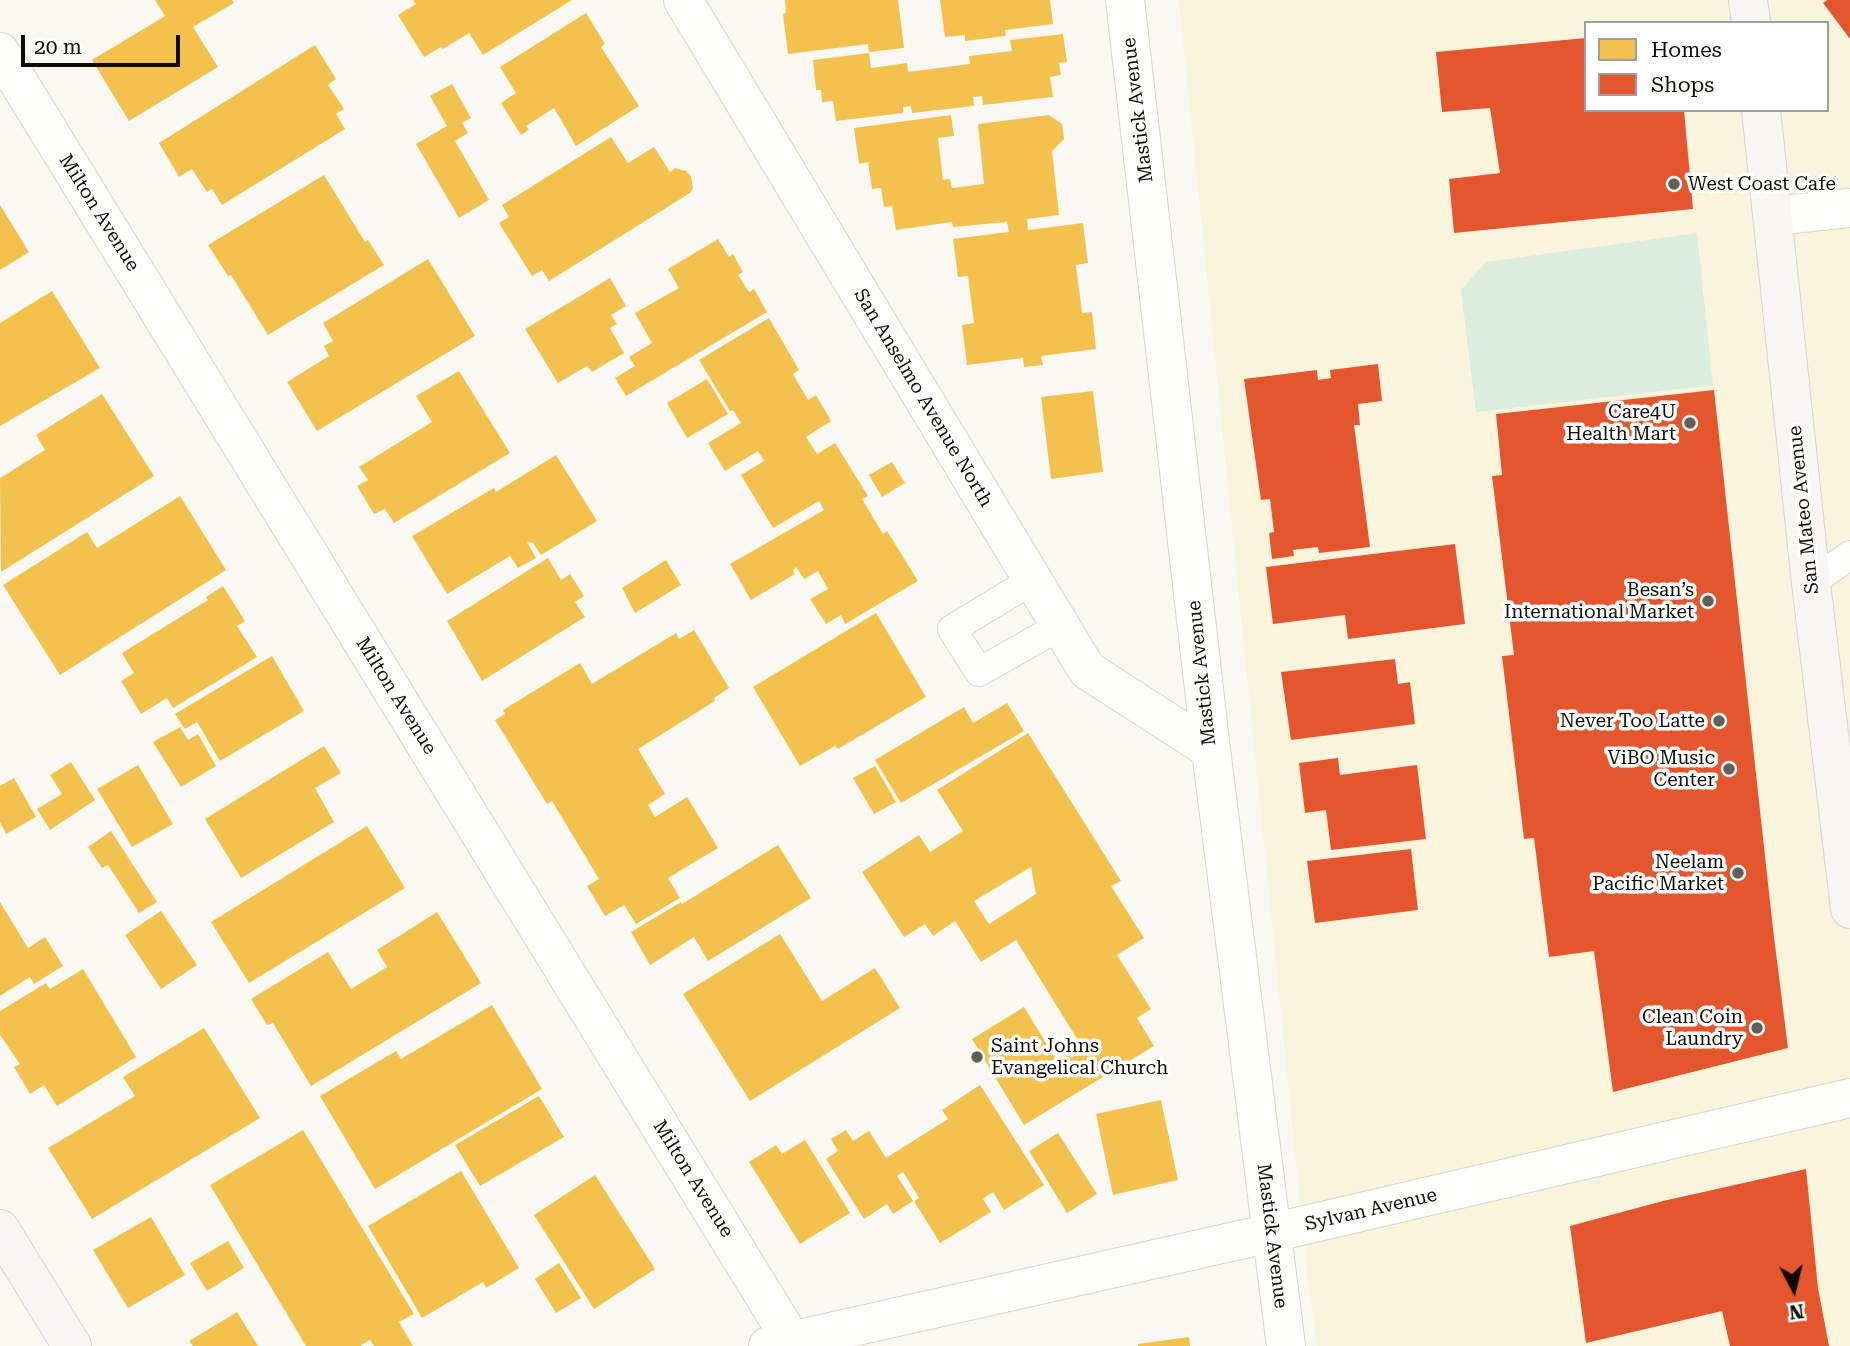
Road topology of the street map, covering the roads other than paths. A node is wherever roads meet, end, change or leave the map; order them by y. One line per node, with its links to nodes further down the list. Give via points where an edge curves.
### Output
1 (683, 0): 10 (street, San Anselmo Avenue North)
2 (1125, 0): 13 (street, Mastick Avenue)
3 (1748, 0): 4 (street)
4 (1751, 21)
5 (0, 52): 18 (street, Milton Avenue)
6 (1761, 112): 8 (street, San Mateo Avenue)
7 (1850, 208): 8 (street)
8 (1774, 215): 11 (street, San Mateo Avenue)
9 (1850, 555): 11 (lane)
10 (1033, 580): 12 (street, San Anselmo Avenue North); 12 (lane, via 952,629 979,672)
11 (1811, 583): 14 (street, San Mateo Avenue)
12 (1060, 626): 13 (street, San Anselmo Avenue North, via 1087,670)
13 (1211, 750): 17 (street, Mastick Avenue)
14 (1850, 909)
15 (1850, 1098): 17 (street, Sylvan Avenue)
16 (0, 1229): 19 (street)
17 (1271, 1233): 18 (street, Sylvan Avenue); 20 (street, Mastick Avenue)
18 (780, 1343)
19 (72, 1346)
20 (1286, 1346)

